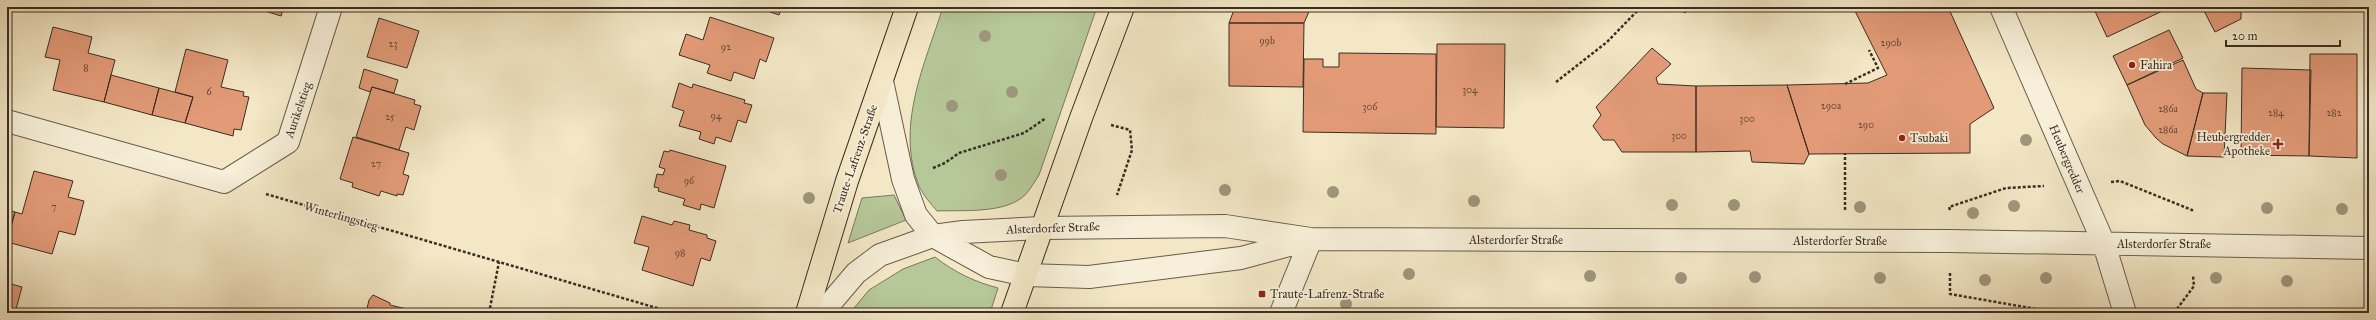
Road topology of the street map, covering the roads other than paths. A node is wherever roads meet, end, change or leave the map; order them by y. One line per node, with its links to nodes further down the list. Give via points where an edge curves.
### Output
1 (331, 7): 6 (street, Aurikelstieg, via 288,142 224,182)
2 (907, 7): 5 (main road, Traute-Lafrenz-Straße)
3 (1123, 7): 7 (main road)
4 (2001, 7): 10 (street, Heubergredder)
5 (882, 81): 8 (street, via 910,201 916,215); 13 (main road, Traute-Lafrenz-Straße, via 847,180)
6 (7, 121)
7 (1042, 228): 8 (street, Alsterdorfer Straße); 9 (street, Alsterdorfer Straße, via 1225,226); 12 (main road)
8 (933, 236): 12 (street, Alsterdorfer Straße, via 989,267); 14 (street, Alsterdorfer Straße, via 880,255 856,273)
9 (1311, 239): 10 (street, Alsterdorfer Straße); 12 (street, Alsterdorfer Straße, via 1226,260 1090,277); 16 (street)
10 (2104, 244): 11 (street, Alsterdorfer Straße); 17 (street, Heubergredder)
11 (2369, 248)
12 (1026, 275): 15 (main road)
13 (807, 313)
14 (822, 313)
15 (1012, 313)
16 (1281, 313)
17 (2125, 313)

